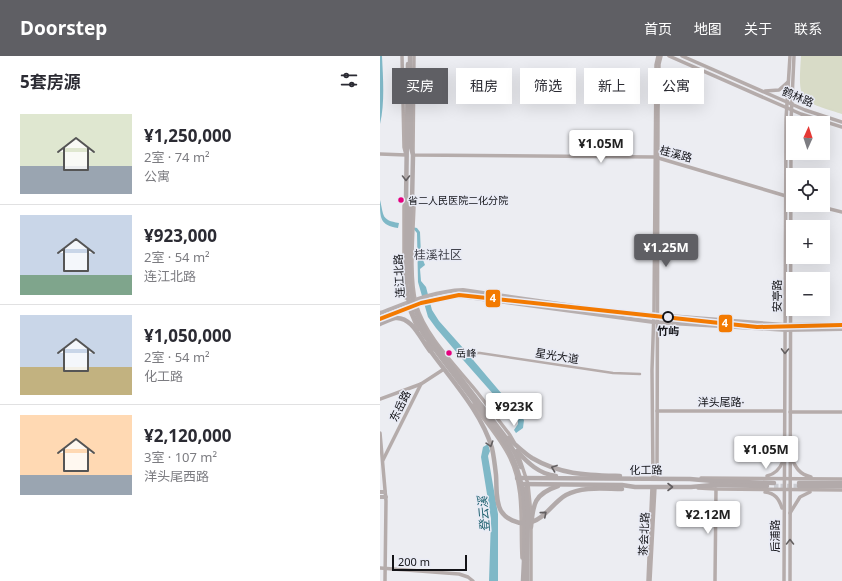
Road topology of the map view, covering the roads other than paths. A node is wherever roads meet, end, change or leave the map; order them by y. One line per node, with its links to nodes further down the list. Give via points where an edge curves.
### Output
1 (399, 56): 12 (main road)
2 (402, 56): 12 (main road)
3 (407, 56): 22 (highway, 连江北路)
4 (410, 56): 22 (highway, 连江北路)
5 (414, 56): 25 (main road)
6 (658, 56): 26 (main road)
7 (661, 56): 26 (main road)
8 (669, 56): 16 (main road, 鹤林路)
9 (682, 56): 14 (main road, 鹤林路)
10 (790, 56): 13 (main road)
11 (794, 56): 15 (main road)
12 (403, 65): 24 (main road)
13 (789, 81): 14 (main road, via 777,91); 15 (main road)
14 (761, 91): 15 (main road, 鹤林路)
15 (790, 103): 16 (main road, 安亭路); 17 (main road, 安亭路); 19 (main road, 鹤林路)
16 (787, 108): 17 (main road, 鹤林路); 28 (main road, 安亭路)
17 (791, 110): 18 (main road, 鹤林路); 27 (main road, 安亭路)
18 (807, 116)
19 (842, 122)
20 (830, 124): 21 (main road, 鹤林路)
21 (842, 127)
22 (409, 139): 24 (highway, 连江北路); 25 (highway, 连江北路)
23 (380, 154): 24 (main road)
24 (406, 155): 31 (highway, 连江北路, one-way to 31)
25 (412, 155): 26 (main road, 桂溪路); 32 (highway, 连江北路)
26 (657, 157): 30 (main road, 桂溪路); 41 (main road)
27 (791, 162): 29 (main road, 安亭路)
28 (786, 168)
29 (791, 168)
30 (786, 196)
31 (406, 201): 37 (highway, 连江北路); 39 (main road, bridge, via 404,274)
32 (412, 202): 37 (highway, 连江北路); 38 (main road, via 413,281)
33 (830, 209): 36 (main road)
34 (786, 212): 46 (main road, 安亭路)
35 (792, 212): 46 (main road, 安亭路)
36 (842, 212)
37 (409, 219): 50 (highway, 连江北路, bridge, via 407,289 413,315); 62 (highway, 连江北路, bridge, via 410,281 416,314 427,334)
38 (416, 302): 39 (main road); 41 (main road, via 440,293 466,291); 43 (main road, via 465,296); 63 (main road, via 431,334 510,435)
39 (408, 305): 40 (main road); 42 (main road); 53 (main road, via 420,334)
40 (380, 313)
41 (656, 315): 43 (main road); 46 (main road)
42 (380, 318)
43 (655, 322): 48 (main road); 57 (main road); 70 (main road)
44 (380, 324): 51 (highway, bridge, via 396,318 405,320)
45 (842, 324): 46 (main road)
46 (788, 325): 48 (main road, 安亭路); 49 (main road, 安亭路)
47 (842, 329): 49 (main road)
48 (786, 330): 49 (main road); 58 (main road, 安亭路, one-way to 58)
49 (791, 331): 59 (main road, 安亭路)
50 (424, 335): 51 (highway, bridge); 98 (highway, 连江北路, bridge, via 501,437 515,462 525,503)
51 (432, 353): 83 (highway, one-way to 83, bridge, via 477,413 485,429 494,460 498,502 507,518 519,523 533,522 571,492)
52 (472, 357): 54 (street, 星光大道, via 480,353 613,373)
53 (444, 368): 55 (main road, 东岳路); 67 (main road, via 498,437 510,458)
54 (640, 374)
55 (421, 384): 56 (main road); 66 (main road, 东岳路)
56 (380, 399)
57 (657, 411): 58 (main road, 洋头尾路·); 70 (main road)
58 (784, 412): 64 (main road, 安亭路)
59 (790, 412): 60 (main road); 65 (main road, 安亭路)
60 (842, 412)
61 (380, 433): 66 (main road)
62 (504, 435): 69 (highway, one-way to 62, bridge, via 577,474 546,466); 98 (highway, 连江北路, bridge, via 518,461 526,488)
63 (517, 451): 68 (main road); 75 (highway, via 532,466 544,473)
64 (784, 454): 71 (main road, via 778,470); 72 (main road, 安亭路)
65 (790, 454): 73 (main road, 安亭路); 74 (main road, via 800,473)
66 (383, 461): 93 (main road)
67 (517, 478): 68 (highway, 化工路); 79 (main road)
68 (526, 478): 75 (highway, 化工路); 80 (main road)
69 (636, 478): 70 (highway, 化工路); 75 (highway, 化工路)
70 (655, 478): 76 (highway, 化工路)
71 (762, 478): 72 (main road); 76 (main road)
72 (784, 478): 73 (main road); 88 (main road, 安亭路)
73 (790, 478): 74 (main road); 89 (main road, 安亭路)
74 (818, 478): 77 (main road)
75 (580, 479)
76 (690, 479): 85 (highway, 化工路, via 774,484)
77 (842, 479)
78 (842, 483): 82 (highway, via 799,484)
79 (519, 484): 80 (highway, 化工路); 103 (main road)
80 (528, 484): 81 (highway, 化工路); 97 (main road)
81 (562, 484): 83 (highway, 化工路); 97 (highway, via 545,491 537,500)
82 (842, 486)
83 (635, 487): 84 (highway, 化工路)
84 (653, 487): 85 (highway, 化工路, one-way to 85); 106 (main road, 茶会北路)
85 (691, 487): 86 (main road)
86 (716, 489): 87 (main road); 107 (main road)
87 (756, 490): 88 (main road); 95 (main road, via 776,496)
88 (784, 490): 89 (main road); 95 (main road, 后浦路)
89 (790, 490): 90 (main road); 96 (main road, 后浦路)
90 (818, 490): 91 (main road); 96 (main road, via 800,497)
91 (842, 490)
92 (380, 492): 93 (main road)
93 (385, 494): 94 (main road); 100 (main road)
94 (380, 497)
95 (784, 514): 108 (main road, 后浦路)
96 (790, 514): 109 (main road, 后浦路, one-way to 96)
97 (531, 527): 105 (main road)
98 (526, 560): 103 (highway, 连江北路); 104 (highway, 连江北路)
99 (380, 568): 100 (main road)
100 (385, 568): 101 (main road); 102 (main road, via 459,574)
101 (385, 581)
102 (473, 581)
103 (523, 581)
104 (527, 581)
105 (531, 581)
106 (649, 581)
107 (715, 581)
108 (784, 581)
109 (790, 581)

